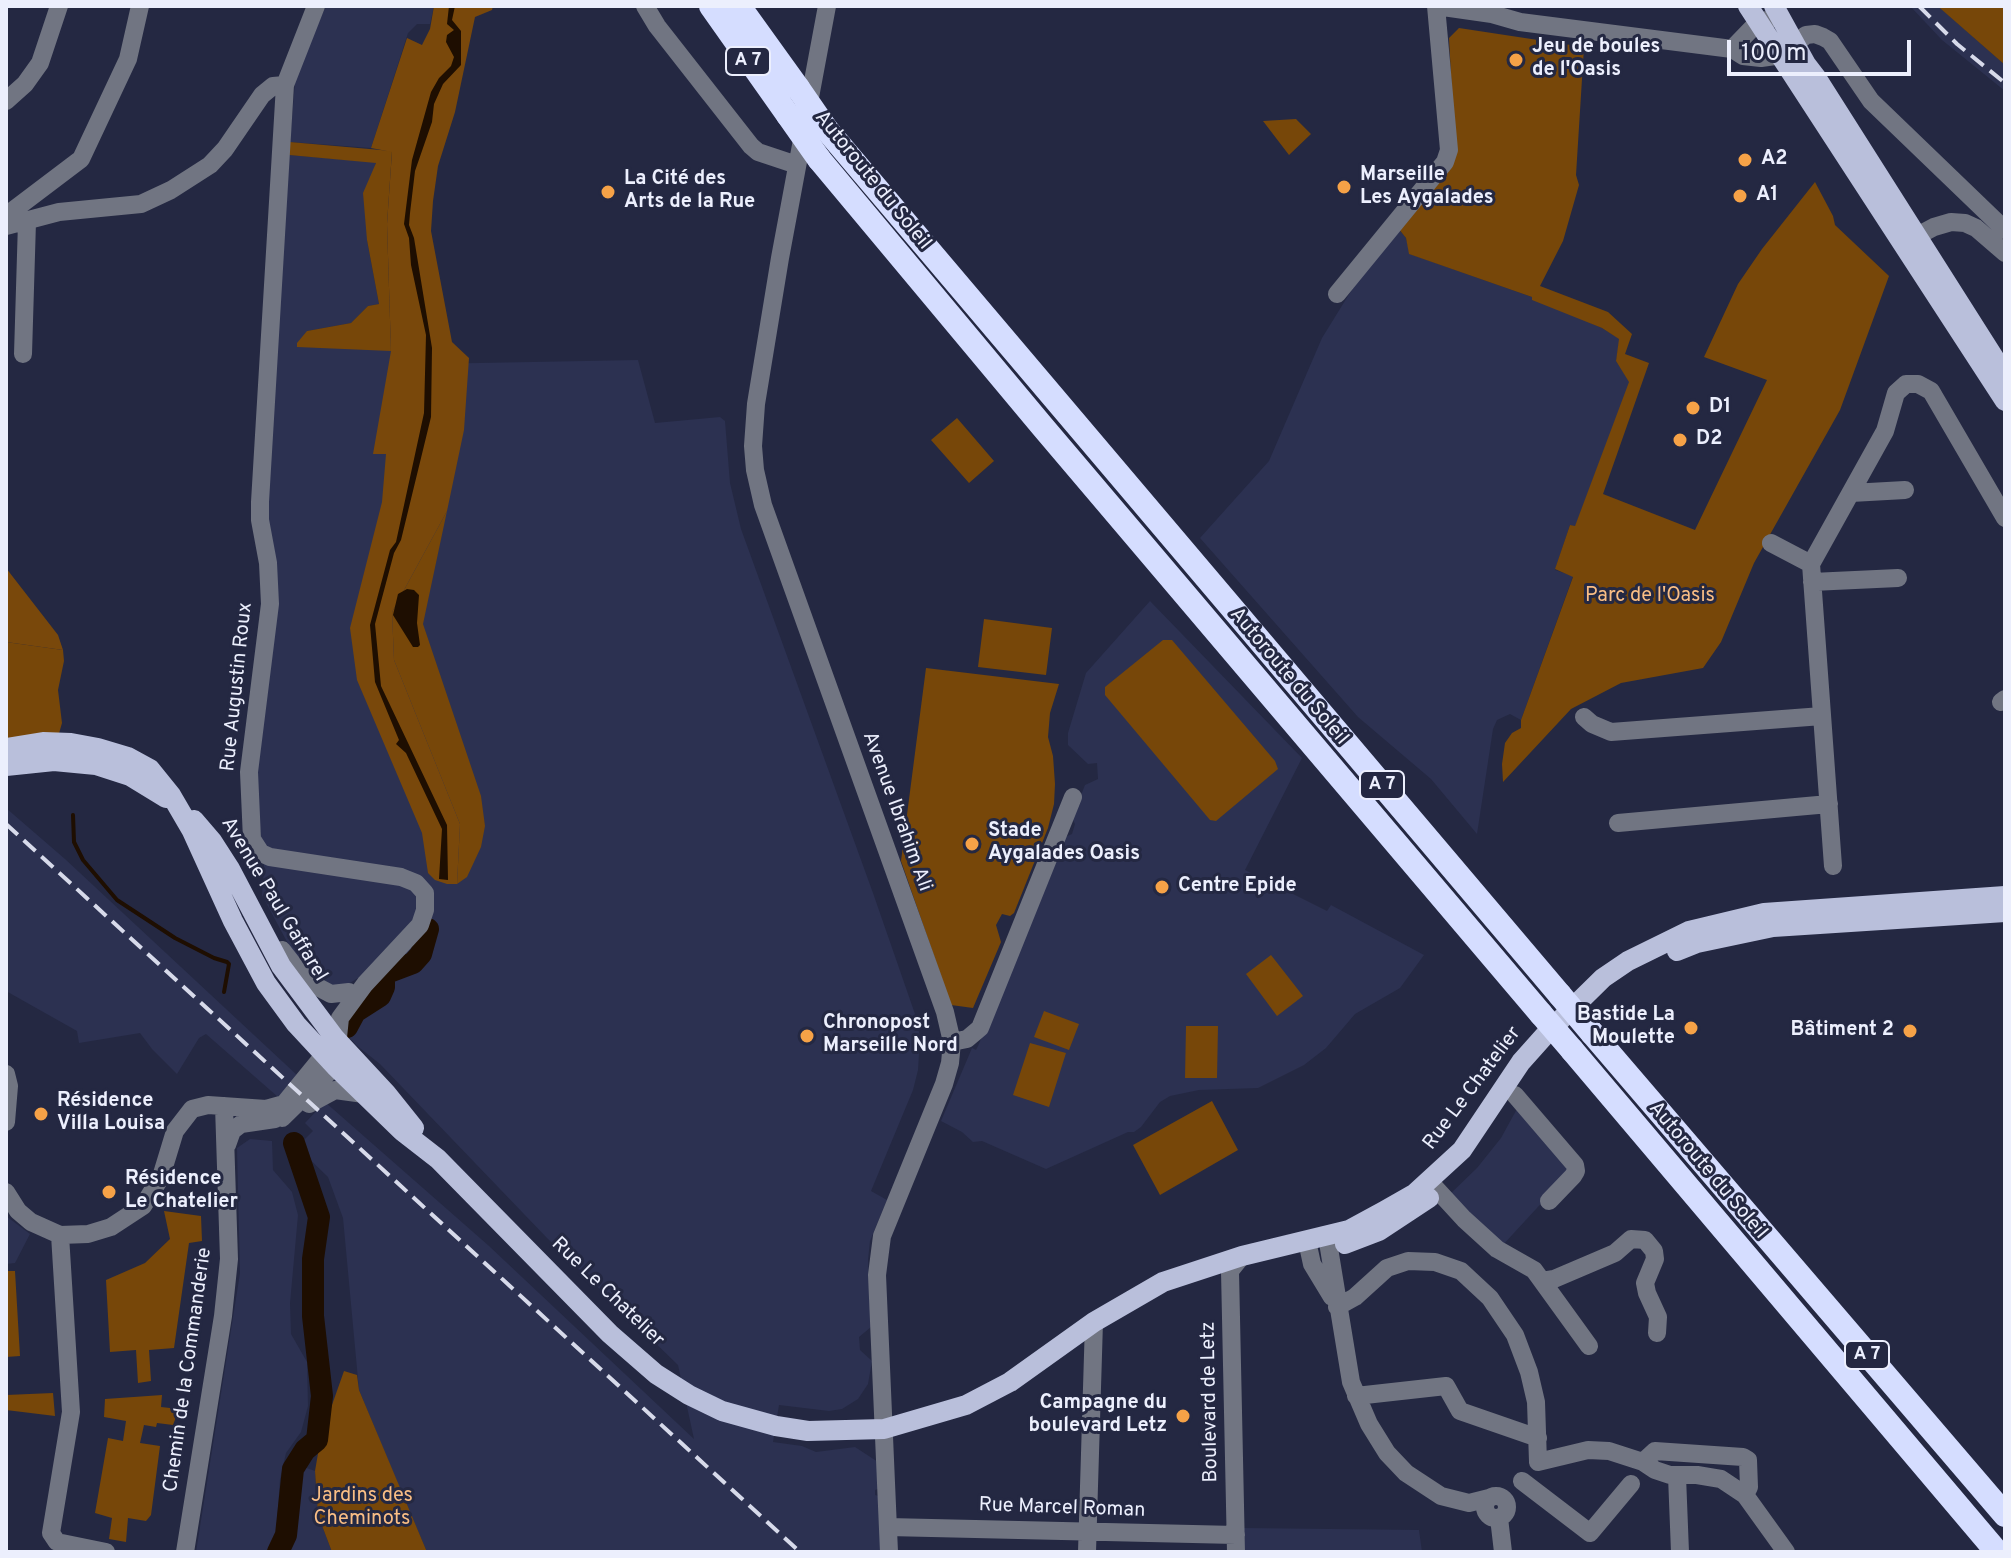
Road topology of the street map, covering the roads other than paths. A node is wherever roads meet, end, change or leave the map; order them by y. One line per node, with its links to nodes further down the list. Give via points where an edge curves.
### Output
1 (59, 6): 15 (street, via 40,63)
2 (140, 6): 17 (street, via 128,59 81,159)
3 (316, 6): 13 (street, Rue Augustin Roux)
4 (645, 6): 16 (street, via 751,146)
5 (711, 6): 16 (highway, Autoroute du Soleil / A 7, bridge, via 788,115)
6 (739, 6): 14 (highway, Autoroute du Soleil / A 7)
7 (827, 6): 14 (street, Avenue Ibrahim Ali)
8 (1436, 6): 11 (street); 21 (street, via 1449,150 1445,162)
9 (1774, 6): 12 (main road)
10 (1754, 13): 11 (street); 12 (main road)
11 (1732, 49): 12 (street, via 1761,58)
12 (1788, 50): 18 (street, via 1802,37 1815,34 1830,41 1871,101); 19 (main road); 24 (main road)
13 (285, 85): 17 (street, via 262,95 210,165 171,190 141,204); 43 (street, Rue Augustin Roux, via 260,502 270,604 249,772 252,839 270,857 401,877 425,893 420,925)
14 (805, 87): 16 (street, Avenue Ibrahim Ali); 71 (highway, Autoroute du Soleil / A 7, bridge, via 827,130)
15 (6, 101)
16 (808, 162): 45 (street, Avenue Ibrahim Ali, via 760,377 755,470); 90 (highway, Autoroute du Soleil / A 7, bridge, via 1143,543)
17 (12, 215): 22 (street)
18 (2005, 230)
19 (1917, 236): 20 (street, via 1943,224 1965,223); 23 (main road)
20 (2005, 253)
21 (1337, 294)
22 (23, 354)
23 (2005, 375)
24 (2005, 401)
25 (1905, 490): 26 (street)
26 (1851, 493): 27 (street, via 1885,431 1896,393 1906,384 1918,384 1931,391); 29 (street)
27 (2005, 518)
28 (1771, 543): 29 (street)
29 (1812, 573): 30 (street); 31 (street)
30 (1898, 578)
31 (1822, 716): 32 (street, via 1611,732); 36 (street)
32 (1584, 717)
33 (6, 748): 37 (main road, via 71,743 128,757 158,777)
34 (6, 766): 37 (main road, Avenue Paul Gaffarel, via 54,761 96,765 130,776)
35 (1073, 797): 45 (street, via 980,1028 967,1039)
36 (1829, 804): 38 (street); 39 (street)
37 (178, 807): 40 (main road, Avenue Paul Gaffarel, via 204,830); 46 (main road, Avenue Paul Gaffarel, via 266,983)
38 (1618, 823)
39 (1833, 866)
40 (230, 869): 43 (street, via 300,973 327,993); 44 (main road, Avenue Paul Gaffarel, via 281,966)
41 (2005, 896): 55 (main road, Rue Le Chatelier, via 1764,913 1689,931 1655,947 1603,978 1546,1034)
42 (2005, 912): 49 (main road, Rue Le Chatelier, via 1802,924 1697,943 1609,987 1551,1043)
43 (357, 988): 44 (street, Rue Augustin Roux, via 329,1010); 46 (street, Rue Augustin Roux, via 340,1018)
44 (322, 1023): 46 (main road, Rue Le Chatelier)
45 (952, 1042): 67 (street, Avenue Ibrahim Ali, via 944,1084 882,1236 877,1275)
46 (333, 1055): 48 (main road, Rue Le Chatelier); 50 (street, via 284,1104 266,1109); 51 (street); 54 (main road, Rue Le Chatelier, via 386,1093)
47 (6, 1074): 52 (street)
48 (364, 1094): 51 (street, via 335,1090); 54 (main road, Rue Le Chatelier)
49 (1515, 1095): 55 (main road, Rue Le Chatelier, via 1471,1159); 57 (street, via 1575,1165 1573,1176)
50 (224, 1106): 53 (street, Chemin de la Commanderie, via 232,1117); 58 (street, via 205,1105 183,1118 161,1177 133,1215 88,1234)
51 (282, 1118): 53 (street, via 241,1124)
52 (6, 1122)
53 (229, 1138): 84 (street, Chemin de la Commanderie, via 229,1259 223,1316)
54 (438, 1159): 67 (main road, Rue Le Chatelier, via 634,1356 689,1395 776,1426 808,1431)
55 (1433, 1186): 59 (main road, Rue Le Chatelier, via 1414,1210 1379,1231); 61 (street, via 1497,1249 1534,1270)
56 (6, 1192): 58 (street, via 31,1222)
57 (1549, 1201)
58 (60, 1235): 83 (street, via 71,1412 51,1533 57,1542)
59 (1318, 1245): 60 (main road, Rue Le Chatelier); 62 (street, via 1312,1264)
60 (1236, 1263): 63 (main road, Rue Le Chatelier, via 1117,1308); 82 (street, Boulevard de Letz)
61 (1542, 1281): 64 (street, via 1615,1253 1631,1239 1645,1240 1654,1251 1645,1283 1658,1317); 65 (street)
62 (1337, 1307): 66 (street); 68 (street, via 1387,1268 1408,1261 1435,1262 1461,1271 1490,1298 1515,1335 1536,1402)
63 (1094, 1322): 67 (main road, Rue Le Chatelier, via 1010,1382 966,1405); 80 (street)
64 (1657, 1333)
65 (1589, 1346)
66 (1356, 1396): 68 (street, via 1446,1386 1460,1411); 76 (street, via 1387,1453 1406,1473 1441,1496)
67 (884, 1429): 79 (street, Avenue Ibrahim Ali)
68 (1538, 1438): 69 (street)
69 (1538, 1462): 70 (street, via 1588,1450); 73 (street)
70 (1643, 1462): 72 (street); 75 (street, via 1655,1451 1743,1457 1748,1460)
71 (1965, 1470): 77 (highway, Autoroute du Soleil / A 7); 78 (highway)
72 (1677, 1476): 75 (street, via 1721,1479); 88 (street)
73 (1520, 1483): 76 (street); 81 (street)
74 (1631, 1484): 81 (street)
75 (1745, 1495): 89 (street)
76 (1497, 1506): 87 (street)
77 (2005, 1515)
78 (2005, 1523)
79 (888, 1527): 80 (street, Rue Marcel Roman); 85 (street, Avenue Ibrahim Ali)
80 (1088, 1532): 82 (street, Rue Marcel Roman); 86 (street)
81 (1590, 1543)
82 (1236, 1544)
83 (106, 1552)
84 (185, 1552)
85 (889, 1552)
86 (1087, 1552)
87 (1503, 1552)
88 (1680, 1552)
89 (1786, 1552)
90 (1997, 1552)

